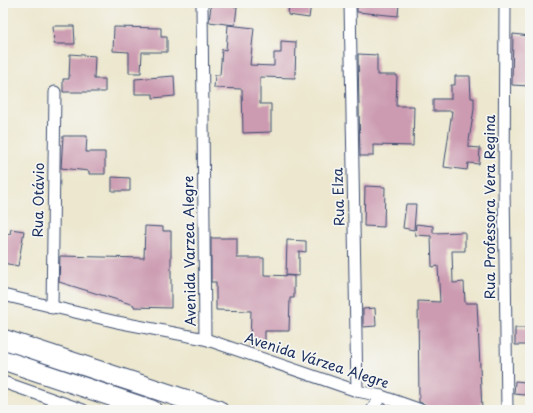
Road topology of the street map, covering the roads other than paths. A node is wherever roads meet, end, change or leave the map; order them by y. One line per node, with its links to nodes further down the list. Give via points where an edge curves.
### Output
1 (350, 3): 11 (street, Rua Elza)
2 (505, 3): 18 (street, Rua Professora Vera Regina)
3 (202, 4): 8 (street, Avenida Varzea Alegre)
4 (55, 92): 6 (street, Rua Otávio)
5 (3, 295): 6 (street, Avenida Varzea Alegre)
6 (52, 308): 8 (street, Avenida Varzea Alegre)
7 (3, 339): 15 (highway)
8 (205, 339): 11 (street, Avenida Várzea Alegre)
9 (3, 360): 14 (highway)
10 (3, 382): 13 (street)
11 (357, 391): 12 (street, Avenida Várzea Alegre)
12 (381, 396): 16 (street); 17 (street, Avenida Várzea Alegre)
13 (83, 410)
14 (152, 410)
15 (218, 410)
16 (372, 410)
17 (421, 410)
18 (507, 410)

